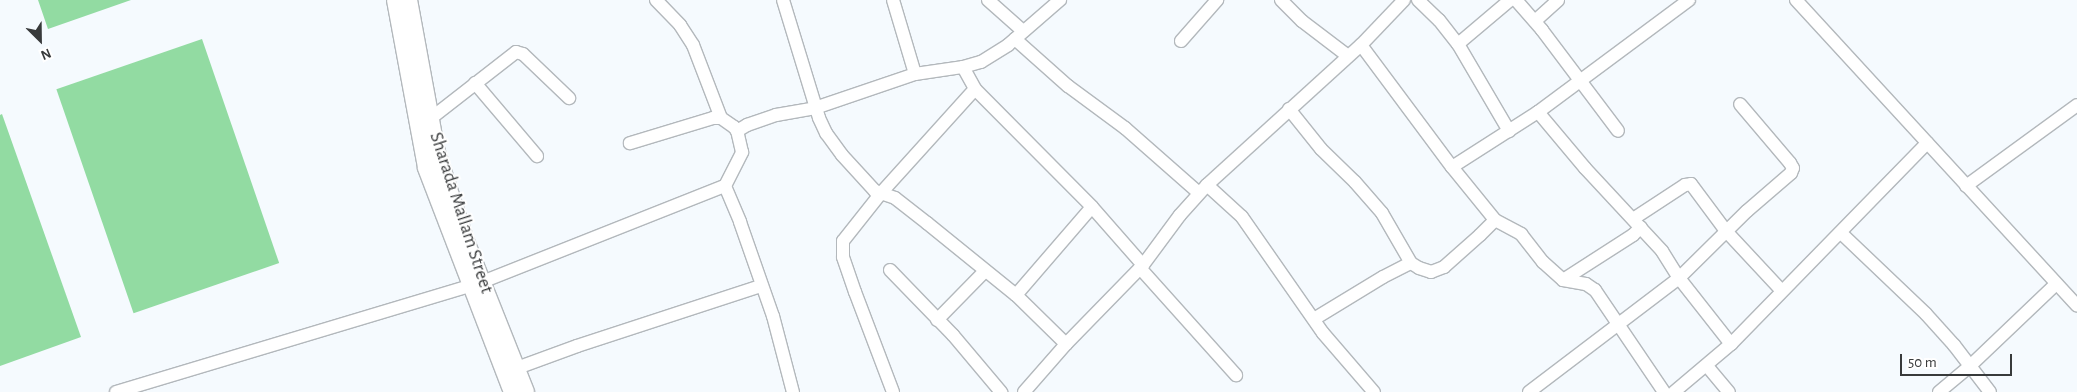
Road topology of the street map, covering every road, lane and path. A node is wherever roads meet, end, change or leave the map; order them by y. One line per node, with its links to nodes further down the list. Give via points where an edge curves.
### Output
1 (395, 0): 58 (street, Sharada Mallam Street, via 426,168)
2 (408, 0): 35 (street, Sharada Mallam Street)
3 (656, 0): 34 (street, via 680,25 693,45)
4 (783, 0): 31 (street)
5 (893, 0): 24 (street)
6 (988, 0): 18 (street)
7 (1060, 0): 18 (street)
8 (1217, 0): 19 (street)
9 (1281, 0): 22 (street, via 1302,21)
10 (1404, 0): 21 (street)
11 (1418, 0): 20 (street)
12 (1510, 0): 20 (street)
13 (1516, 0): 17 (street)
14 (1558, 0): 17 (street)
15 (1796, 0): 40 (street)
16 (1686, 1): 25 (street)
17 (1535, 21): 25 (street)
18 (1019, 35): 23 (street, via 987,58); 45 (street, via 1068,86)
19 (1181, 41)
20 (1458, 44): 37 (street)
21 (1361, 45): 22 (street); 42 (street)
22 (1348, 56): 32 (street)
23 (963, 68): 24 (street); 27 (street)
24 (915, 74): 31 (street)
25 (1580, 81): 33 (street); 38 (street)
26 (475, 83): 28 (street, via 516,52 523,54); 35 (street); 41 (street)
27 (975, 90): 46 (street); 47 (street)
28 (569, 98)
29 (1740, 104): 50 (street, via 1793,168)
30 (2077, 105): 44 (street)
31 (816, 108): 36 (street, via 776,114); 46 (street, via 826,134 842,155 875,191)
32 (1289, 109): 45 (street); 52 (street, via 1321,149 1382,213)
33 (1538, 112): 37 (street); 49 (street)
34 (721, 118): 36 (street); 39 (street)
35 (430, 119): 58 (street, Sharada Mallam Street)
36 (737, 131): 43 (street, via 742,152)
37 (1509, 131): 42 (street)
38 (1618, 131)
39 (630, 143)
40 (1927, 143): 44 (street); 51 (street)
41 (537, 156)
42 (1452, 167): 48 (street)
43 (725, 186): 58 (street); 60 (street)
44 (1966, 186): 59 (street)
45 (1203, 189): 53 (street); 64 (street, via 1242,217)
46 (881, 193): 55 (street, via 894,198); 77 (street, via 845,238 842,251 854,292)
47 (1092, 207): 53 (street); 62 (street)
48 (1494, 220): 52 (street, via 1444,267 1426,272); 57 (street, via 1521,234 1543,262)
49 (1637, 223): 50 (street, via 1689,183); 56 (street, via 1662,251); 57 (street, via 1634,235)
50 (1726, 232): 56 (street); 61 (street)
51 (1841, 233): 61 (street); 70 (street, via 1926,314)
52 (1411, 263): 64 (street)
53 (1141, 267): 67 (street); 72 (street)
54 (890, 270): 65 (street)
55 (985, 271): 62 (street); 65 (street)
56 (1679, 278): 66 (street, via 1648,304); 68 (street)
57 (1563, 280): 66 (street, via 1586,284 1595,290)
58 (476, 284): 71 (street, Sharada Mallam Street); 73 (street); 74 (street, Sharada Mallam Street)
59 (2056, 284): 63 (street); 70 (street)
60 (761, 286): 71 (street); 76 (street, via 773,316)
61 (1782, 291): 68 (street)
62 (1016, 295): 67 (street)
63 (2077, 306)
64 (1314, 319): 80 (street)
65 (937, 320): 78 (street)
66 (1618, 323): 81 (street); 82 (street)
67 (1066, 344): 79 (street)
68 (1731, 344): 69 (street)
69 (1707, 366): 83 (street); 84 (street)
70 (1970, 366): 85 (street); 86 (street)
71 (517, 368): 75 (street, Sharada Mallam Street)
72 (1236, 375)
73 (116, 392)
74 (512, 392)
75 (526, 392)
76 (793, 392)
77 (893, 392)
78 (1001, 392)
79 (1024, 392)
80 (1374, 392)
81 (1529, 392)
82 (1664, 392)
83 (1674, 392)
84 (1728, 392)
85 (1939, 392)
86 (1990, 392)

